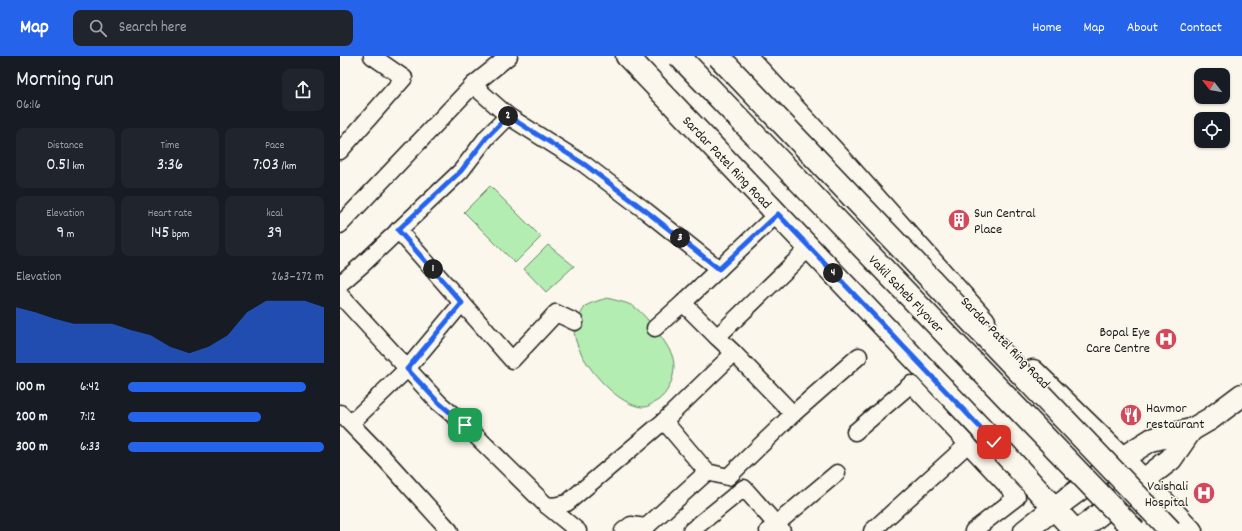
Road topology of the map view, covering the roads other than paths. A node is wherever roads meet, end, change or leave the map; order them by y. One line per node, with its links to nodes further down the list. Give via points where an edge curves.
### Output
1 (372, 56): 9 (street, via 404,78)
2 (509, 56): 7 (street)
3 (627, 56): 10 (main road, Sardar Patel Ring Road)
4 (679, 56): 48 (main road, Vakil Saheb Flyover, bridge)
5 (718, 56): 49 (main road, Vakil Saheb Flyover, bridge)
6 (745, 56): 32 (main road, Sardar Patel Ring Road, via 1007,346)
7 (473, 86): 8 (street); 11 (street)
8 (508, 116): 12 (street, via 487,137 461,171); 14 (street, via 584,164)
9 (342, 145)
10 (778, 214): 13 (main road, Sardar Patel Ring Road); 14 (street)
11 (340, 225)
12 (398, 230): 15 (street); 17 (street)
13 (810, 248): 21 (street); 37 (main road, Sardar Patel Ring Road)
14 (719, 269): 18 (street)
15 (340, 284)
16 (340, 295): 24 (street)
17 (462, 303): 19 (street, via 512,360 556,313); 24 (street)
18 (683, 303): 20 (street); 21 (street)
19 (575, 322)
20 (655, 328)
21 (717, 337): 22 (street)
22 (734, 353): 26 (street); 28 (street)
23 (859, 356): 26 (street)
24 (407, 369): 27 (street); 36 (street)
25 (1242, 395): 29 (main road)
26 (793, 414): 33 (street, via 728,477)
27 (345, 418): 40 (street)
28 (664, 421): 33 (street); 36 (street, via 567,503)
29 (1191, 430): 32 (main road, via 1151,440); 35 (main road, via 1171,459)
30 (855, 432): 31 (street, via 911,384)
31 (968, 444): 43 (street); 44 (street, via 1017,496)
32 (1122, 458): 35 (main road, Sardar Patel Ring Road); 37 (main road)
33 (707, 472): 38 (street, via 646,527)
34 (837, 474): 39 (street)
35 (1142, 480): 47 (main road); 50 (main road, Sardar Patel Ring Road)
36 (546, 505): 41 (street)
37 (1053, 508): 45 (main road); 46 (main road, Sardar Patel Ring Road)
38 (630, 529)
39 (775, 529): 42 (street, via 744,488)
40 (450, 531)
41 (578, 531)
42 (691, 531)
43 (872, 531)
44 (973, 531)
45 (1025, 531)
46 (1074, 531)
47 (1078, 531)
48 (1135, 531)
49 (1171, 531)
50 (1191, 531)

